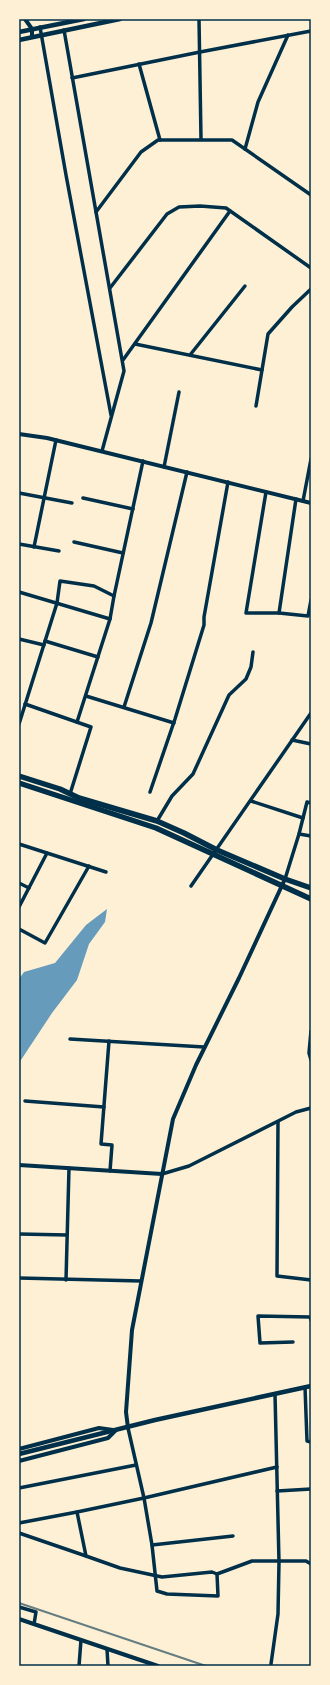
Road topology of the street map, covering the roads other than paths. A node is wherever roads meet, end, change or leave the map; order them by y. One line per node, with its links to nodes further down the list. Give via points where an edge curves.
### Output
1 (25, 19): 6 (street)
2 (84, 19): 5 (main road)
3 (120, 19): 7 (main road)
4 (199, 19): 14 (street)
5 (40, 27): 6 (main road); 10 (street)
6 (32, 28): 9 (main road); 12 (street)
7 (64, 30): 10 (main road); 16 (street)
8 (311, 31): 11 (street)
9 (19, 32)
10 (41, 35): 12 (main road); 33 (street)
11 (288, 35): 14 (street); 19 (street, via 258,102)
12 (32, 37): 13 (main road)
13 (19, 40)
14 (200, 52): 15 (street); 17 (street)
15 (139, 64): 16 (street); 18 (street)
16 (72, 78): 22 (street)
17 (201, 139): 18 (street); 19 (street, via 232,140)
18 (160, 140): 22 (street, via 141,152)
19 (245, 149): 20 (street)
20 (311, 195)
21 (230, 211): 23 (street); 25 (street, via 226,208 178,207 167,214); 27 (street)
22 (96, 212): 25 (street)
23 (311, 268)
24 (245, 286): 28 (street)
25 (110, 288): 29 (street)
26 (311, 290): 30 (street, via 268,334)
27 (134, 344): 28 (street); 29 (street)
28 (190, 355): 30 (street)
29 (122, 360): 33 (street, via 124,371)
30 (262, 370): 32 (street)
31 (180, 392): 39 (street)
32 (256, 406)
33 (112, 416): 36 (street)
34 (19, 434): 35 (street)
35 (56, 440): 36 (street); 44 (street)
36 (102, 451): 38 (street)
37 (311, 459): 47 (street)
38 (143, 462): 39 (street); 50 (street)
39 (164, 467): 40 (street)
40 (187, 472): 41 (street); 68 (street, via 151,622)
41 (228, 482): 42 (street); 71 (street, via 204,625)
42 (266, 492): 46 (street); 60 (street, via 246,613)
43 (19, 493): 44 (street)
44 (44, 498): 48 (street); 53 (street)
45 (83, 498): 50 (street)
46 (296, 499): 47 (street); 60 (street)
47 (303, 500): 49 (street)
48 (72, 503)
49 (311, 503)
50 (133, 509): 55 (street)
51 (74, 542): 55 (street)
52 (19, 544): 53 (street)
53 (34, 547): 54 (street)
54 (59, 551)
55 (123, 553): 57 (street)
56 (19, 592): 59 (street)
57 (114, 596): 59 (street, via 94,586 60,581); 61 (street)
58 (311, 600): 60 (street, via 308,616)
59 (57, 603): 61 (street); 63 (street)
60 (279, 613)
61 (110, 619): 65 (street)
62 (19, 639): 63 (street)
63 (44, 643): 65 (street); 67 (street)
64 (253, 652): 82 (street, via 246,679 229,695 193,774 172,796)
65 (98, 657): 66 (street)
66 (86, 696): 68 (street); 70 (street)
67 (25, 704): 70 (street); 72 (street)
68 (124, 707): 71 (street)
69 (311, 713): 73 (street)
70 (76, 722): 78 (street, via 91,727)
71 (174, 723): 77 (street)
72 (19, 724)
73 (292, 740): 74 (street); 79 (street)
74 (311, 744)
75 (19, 776): 78 (highway)
76 (19, 783): 87 (highway, via 156,828)
77 (150, 792)
78 (70, 794): 82 (highway)
79 (251, 801): 81 (street); 87 (street)
80 (311, 803): 81 (street, via 307,802)
81 (303, 818): 83 (street)
82 (157, 821): 87 (highway, via 184,833)
83 (299, 834): 84 (street); 90 (street)
84 (311, 836)
85 (19, 844): 86 (street)
86 (47, 853): 88 (street); 94 (street)
87 (215, 853): 90 (highway); 92 (street); 93 (highway)
88 (89, 866): 89 (street); 98 (street, via 45,943)
89 (106, 872)
90 (285, 879): 93 (street); 95 (highway)
91 (19, 883): 94 (street)
92 (191, 886)
93 (282, 886): 96 (highway); 102 (street)
94 (29, 888): 97 (street)
95 (311, 888)
96 (311, 898)
97 (19, 907)
98 (19, 929)
99 (311, 1032): 103 (street)
100 (70, 1039): 101 (street)
101 (109, 1041): 102 (street); 106 (street)
102 (204, 1047): 112 (street, via 173,1119)
103 (310, 1053): 104 (street)
104 (311, 1060)
105 (25, 1101): 106 (street)
106 (104, 1107): 111 (street, via 101,1144 112,1145)
107 (311, 1108): 108 (street, via 296,1112)
108 (278, 1122): 112 (street, via 189,1166); 117 (street, via 277,1276)
109 (19, 1165): 110 (street)
110 (69, 1168): 111 (street); 114 (street)
111 (110, 1171): 112 (street)
112 (162, 1174): 118 (street)
113 (19, 1234): 114 (street)
114 (67, 1235): 116 (street)
115 (19, 1278): 116 (street)
116 (66, 1280): 118 (street)
117 (311, 1280)
118 (141, 1281): 124 (street, via 132,1330 126,1412)
119 (311, 1320): 120 (street, via 310,1317 258,1316 260,1343)
120 (293, 1342)
121 (311, 1386): 122 (main road)
122 (305, 1387): 123 (main road); 126 (street, via 307,1441)
123 (275, 1394): 124 (main road); 131 (street)
124 (128, 1428): 125 (main road); 130 (street)
125 (116, 1430): 127 (street, via 99,1428); 128 (main road); 129 (street, via 108,1438)
126 (311, 1442)
127 (19, 1449)
128 (19, 1454)
129 (19, 1461)
130 (136, 1465): 132 (street); 135 (street)
131 (277, 1467): 134 (street); 135 (street)
132 (19, 1488)
133 (311, 1489): 134 (street)
134 (277, 1491): 142 (street)
135 (144, 1498): 136 (street); 140 (street)
136 (77, 1512): 137 (street); 141 (street)
137 (19, 1523)
138 (19, 1533): 141 (street)
139 (234, 1536): 140 (street)
140 (152, 1545): 145 (street)
141 (86, 1556): 145 (street, via 120,1568)
142 (280, 1562): 143 (street); 144 (street, via 252,1561); 151 (street, via 278,1614)
143 (311, 1564)
144 (217, 1574): 145 (street, via 212,1572 162,1577); 145 (street, via 218,1596 158,1592)
145 (154, 1575)
146 (19, 1607): 148 (street, via 36,1612)
147 (19, 1620): 148 (street)
148 (34, 1624): 149 (street)
149 (81, 1640): 150 (street); 152 (street)
150 (107, 1649): 153 (street); 154 (street)
151 (271, 1664)
152 (79, 1666)
153 (108, 1666)
154 (158, 1666)

